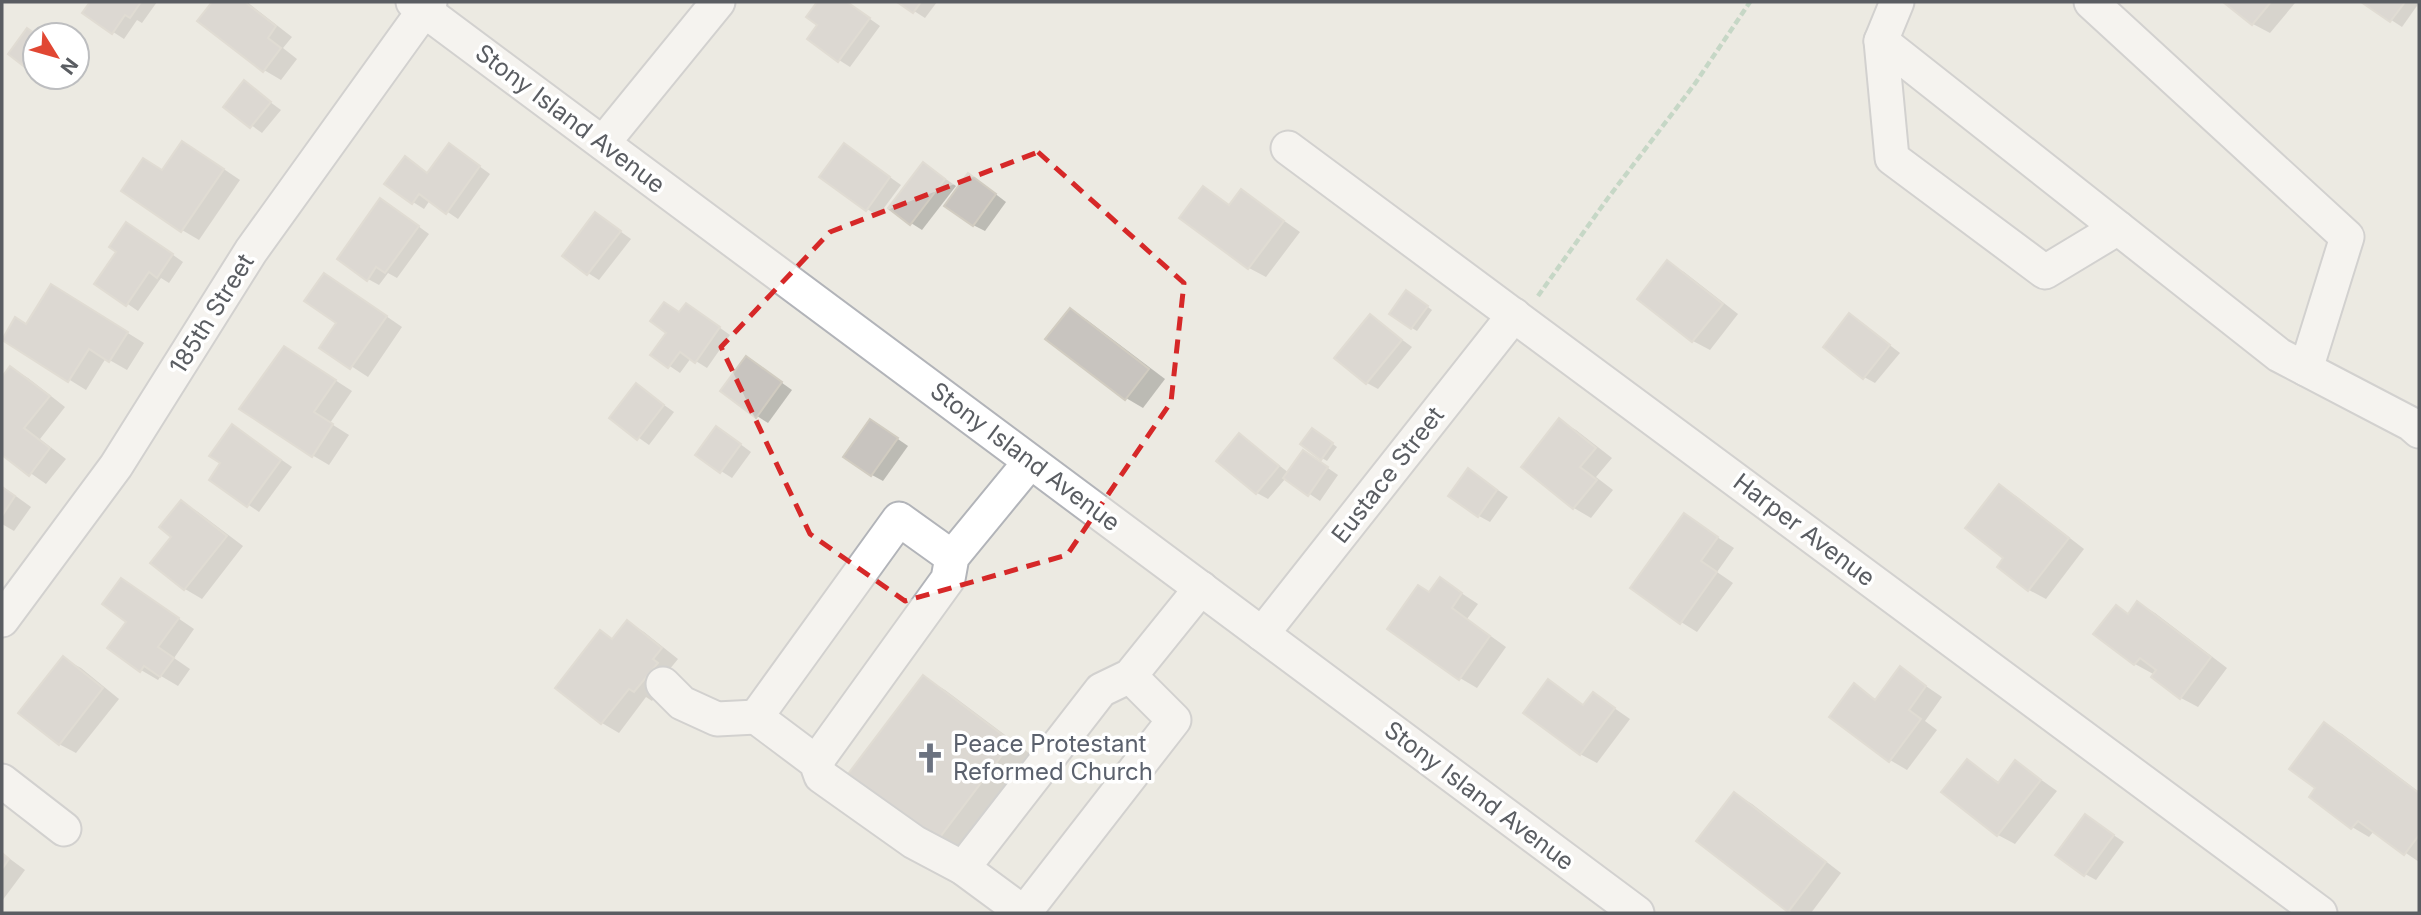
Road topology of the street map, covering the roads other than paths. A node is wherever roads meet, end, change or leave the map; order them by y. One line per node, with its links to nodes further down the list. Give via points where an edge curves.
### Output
1 (718, 2): 6 (street)
2 (1897, 2): 5 (street)
3 (2091, 2): 10 (street, via 2347,237)
4 (422, 4): 6 (street, Stony Island Avenue); 15 (street, 185th Street, via 251,251 116,466)
5 (1881, 41): 8 (street); 8 (street, via 1892,158 2045,272)
6 (603, 143): 12 (street, Stony Island Avenue)
7 (1288, 148): 9 (street, Harper Avenue)
8 (2118, 228): 10 (street, via 2279,355)
9 (1518, 318): 16 (street, Eustace Street); 25 (street, Harper Avenue)
10 (2306, 369): 11 (street)
11 (2415, 428)
12 (1030, 462): 13 (street); 14 (street, Stony Island Avenue)
13 (952, 557): 19 (street, via 899,519); 20 (street, via 948,579)
14 (1201, 588): 16 (street, Stony Island Avenue); 17 (street)
15 (2, 620)
16 (1262, 634): 24 (street, Stony Island Avenue)
17 (1130, 676): 23 (street, via 1101,690); 23 (street, via 1174,720 1024,913)
18 (663, 684): 19 (street, via 682,703 717,719)
19 (756, 718): 20 (street)
20 (816, 762): 23 (street, via 821,776 914,842)
21 (2, 781): 22 (street)
22 (64, 829)
23 (962, 868)
24 (1637, 913)
25 (2320, 913)

